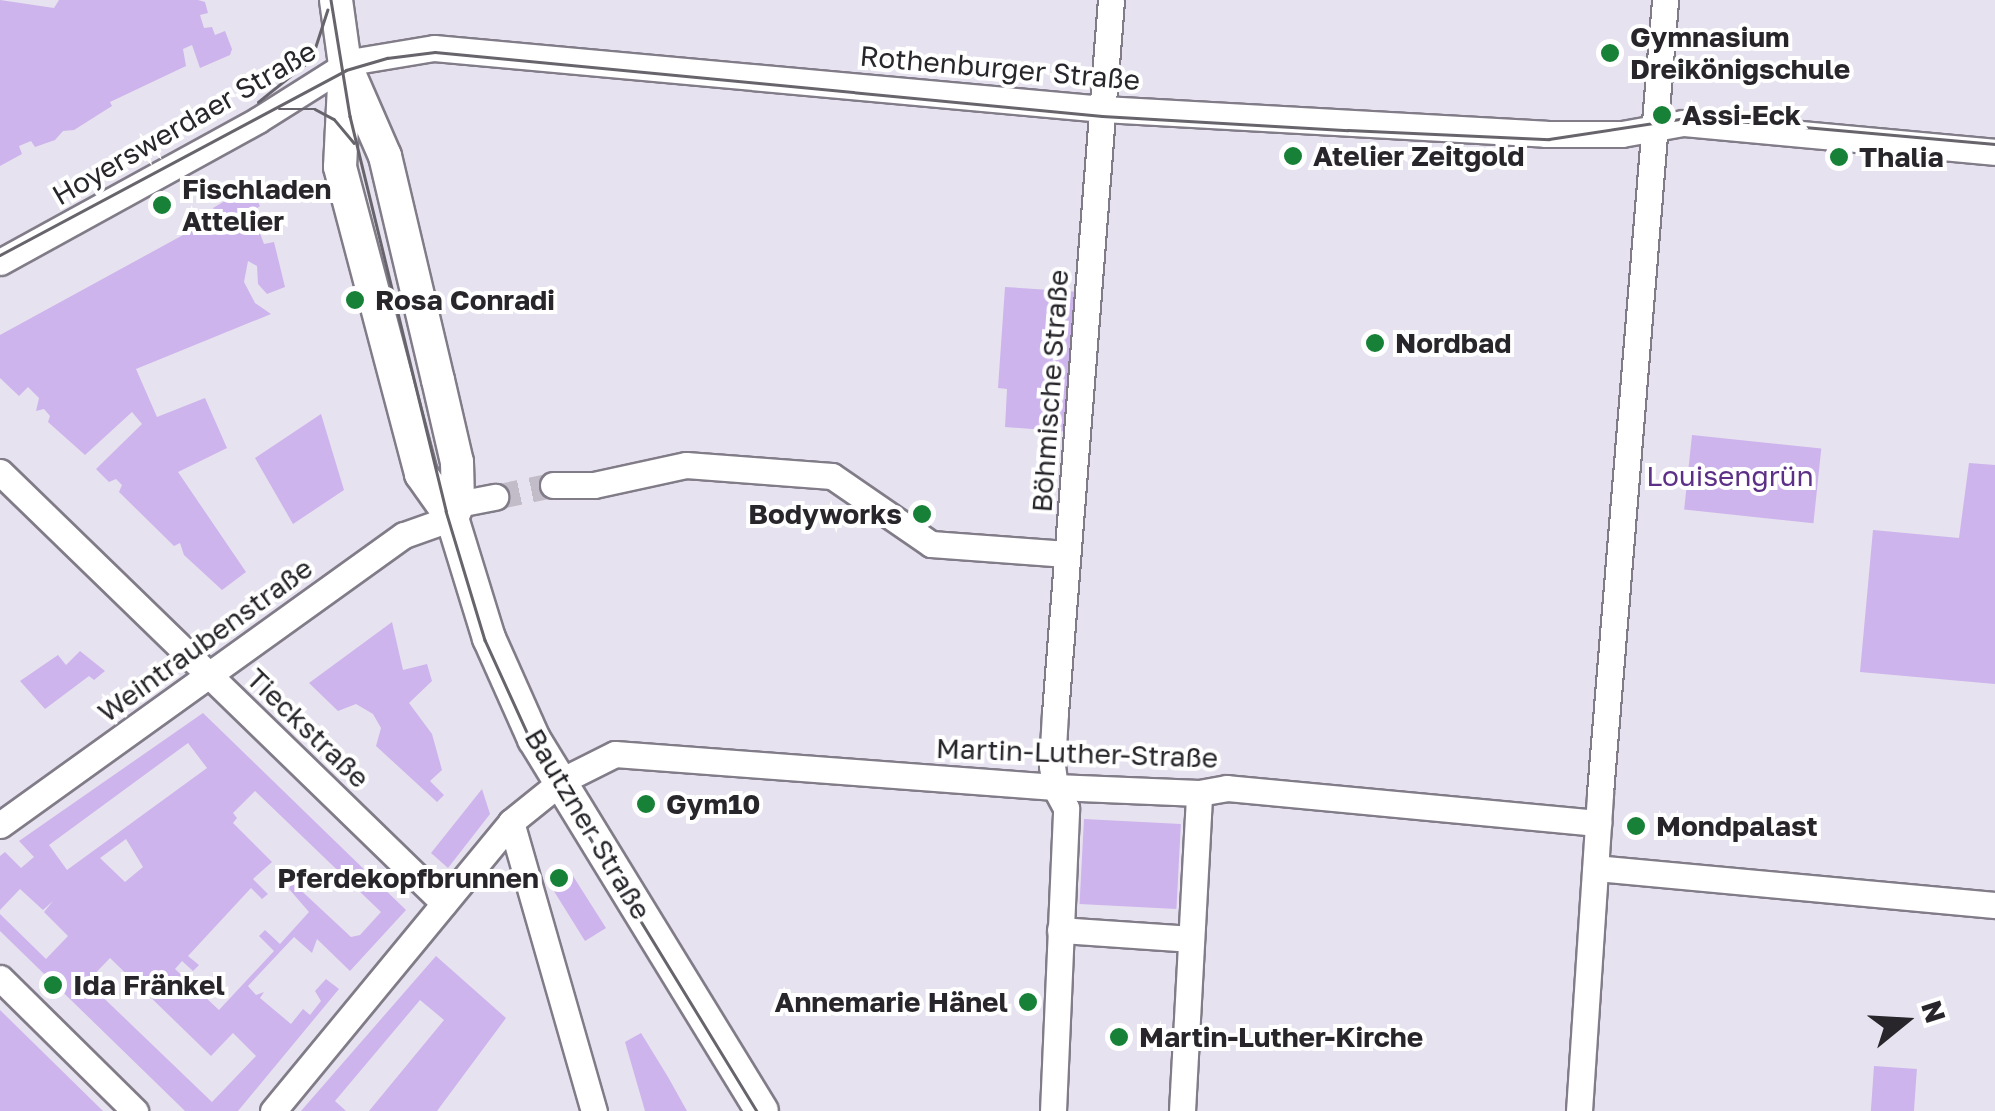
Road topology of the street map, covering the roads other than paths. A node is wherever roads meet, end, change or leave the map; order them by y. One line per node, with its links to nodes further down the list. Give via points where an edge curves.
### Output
1 (336, 0): 4 (main road, Bautzner Straße)
2 (1111, 0): 5 (street, Böhmische Straße)
3 (1665, 0): 6 (street)
4 (345, 65): 5 (street, Rothenburger Straße, via 434,48); 8 (street, Hoyerswerdaer Straße); 12 (main road, Bautzner Straße, via 385,156 457,462); 12 (main road, Bautzner Straße, via 340,167 421,474)
5 (1103, 108): 6 (street, Rothenburger Straße, via 1544,134); 13 (street, Böhmische Straße)
6 (1653, 130): 7 (street, Rothenburger Straße, via 1683,123); 19 (street)
7 (1995, 152)
8 (0, 262)
9 (0, 472): 14 (street, Tieckstraße)
10 (553, 485): 13 (street, via 594,485 686,465 832,476 930,544)
11 (495, 497): 12 (street, Weintraubenstraße)
12 (455, 511): 14 (street, Weintraubenstraße, via 404,535); 15 (main road, Bautzner Straße, via 504,676)
13 (1067, 554): 16 (street, Böhmische Straße)
14 (209, 674): 20 (street, Weintraubenstraße); 22 (street, Tieckstraße)
15 (560, 782): 16 (street, Martin-Luther-Straße, via 628,753); 18 (street, Martin-Luther-Straße); 30 (main road, Bautzner Straße)
16 (1054, 787): 17 (street, Martin-Luther-Straße); 24 (street, Böhmische Straße, via 1066,808)
17 (1200, 793): 19 (street, Martin-Luther-Straße, via 1227,788); 25 (street)
18 (512, 822): 22 (street, Martin-Luther-Straße); 29 (street)
19 (1598, 823): 21 (street)
20 (0, 826)
21 (1596, 868): 23 (street); 33 (street)
22 (444, 903): 28 (street, Martin-Luther-Straße)
23 (1995, 905)
24 (1060, 930): 25 (street); 31 (street, Böhmische Straße)
25 (1191, 939): 32 (street)
26 (0, 978): 27 (street)
27 (134, 1111)
28 (274, 1111)
29 (594, 1111)
30 (762, 1111)
31 (1053, 1111)
32 (1182, 1111)
33 (1578, 1111)

